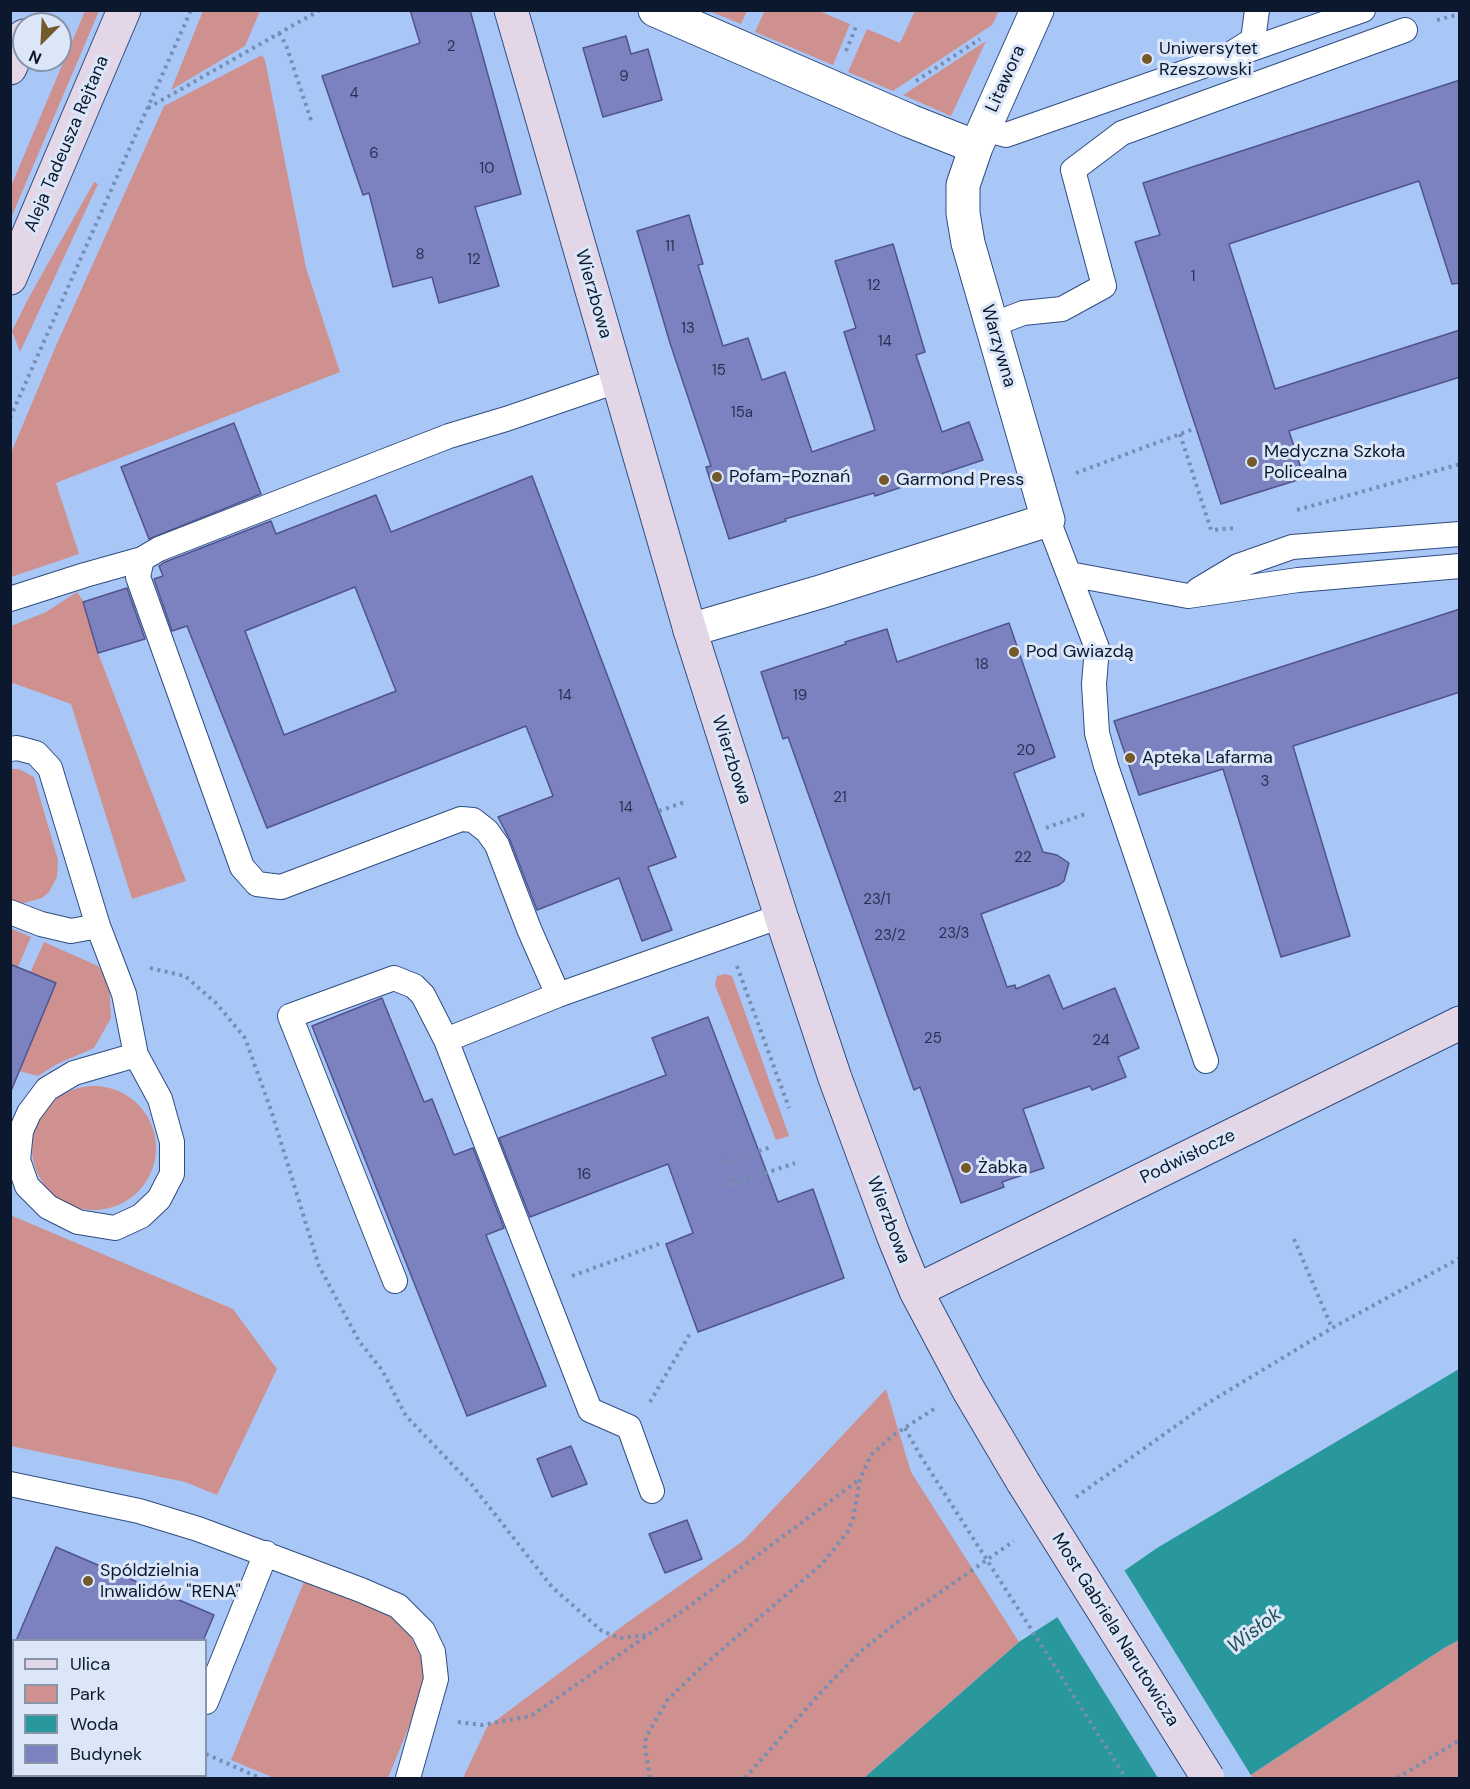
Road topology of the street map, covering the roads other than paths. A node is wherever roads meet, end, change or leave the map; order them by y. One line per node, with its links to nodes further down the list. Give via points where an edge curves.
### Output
1 (124, 10): 10 (street, Aleja Tadeusza Rejtana)
2 (511, 10): 12 (street, Wierzbowa)
3 (655, 10): 9 (street, via 910,121)
4 (1037, 10): 9 (street, Litawora)
5 (1257, 10): 8 (lane, via 1253,40)
6 (1363, 10): 8 (lane)
7 (1405, 30): 11 (lane, via 1122,133 1073,170 1104,286 1062,309 1023,313)
8 (1222, 60): 9 (lane, via 1006,135)
9 (980, 138): 11 (street, Warzywna, via 963,185 963,213)
10 (10, 278)
11 (992, 326): 13 (street, Warzywna)
12 (617, 381): 15 (lane, via 448,436); 20 (street, Wierzbowa)
13 (1048, 520): 17 (lane); 20 (street)
14 (1460, 534): 18 (lane, via 1292,547 1238,566)
15 (142, 559): 19 (lane); 25 (lane, via 138,577 242,867 257,884 281,887 461,819 473,820 497,845)
16 (1460, 566): 18 (lane, via 1298,580)
17 (1069, 574): 18 (lane); 29 (lane, via 1097,648 1097,733 1106,766)
18 (1188, 596)
19 (10, 599)
20 (690, 630): 23 (street, Wierzbowa)
21 (10, 749): 24 (lane, via 36,753 50,768)
22 (10, 912): 24 (lane, via 71,931)
23 (781, 916): 25 (lane); 31 (street, Wierzbowa, via 839,1089)
24 (98, 926): 28 (lane, via 124,994)
25 (558, 995): 27 (lane)
26 (1460, 1023): 31 (street, Podwisłocze)
27 (446, 1040): 30 (lane, via 423,995 414,986 394,978 290,1016); 34 (lane, via 590,1410 629,1427)
28 (136, 1055): 28 (lane, via 160,1099 172,1142 172,1174 159,1199 141,1216 115,1228 78,1222 48,1207 27,1186 18,1160 21,1131 47,1089 74,1074)
29 (1206, 1061)
30 (395, 1281)
31 (916, 1291): 32 (street, Wierzbowa, via 962,1380)
32 (1023, 1482): 38 (street, Most Gabriela Narutowicza, bridge)
33 (10, 1484): 35 (lane, via 139,1511)
34 (652, 1491)
35 (266, 1553): 36 (lane); 37 (lane, via 398,1606 423,1631 433,1652 436,1679)
36 (207, 1700)
37 (408, 1779)
38 (1208, 1779)

